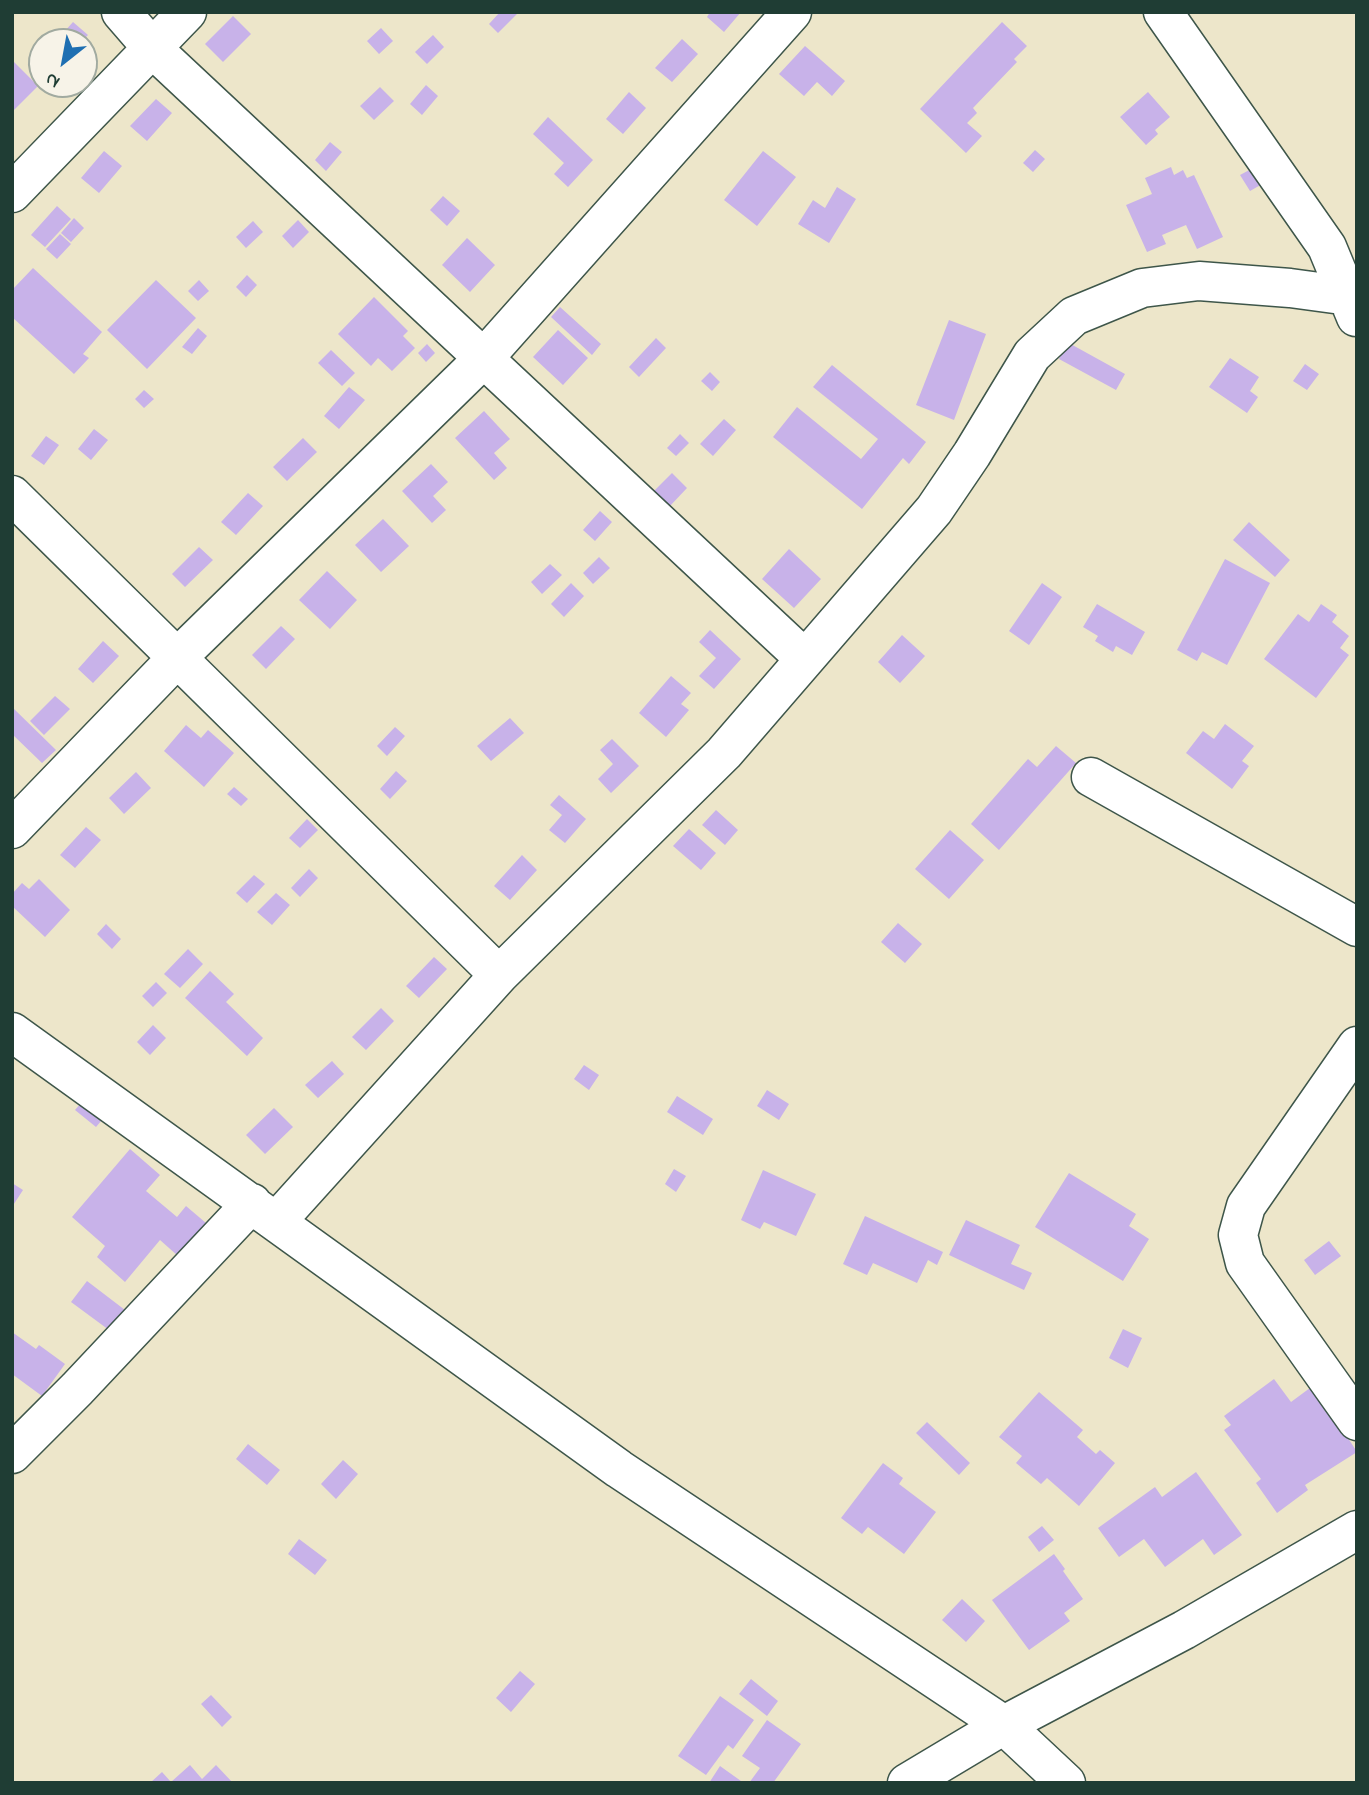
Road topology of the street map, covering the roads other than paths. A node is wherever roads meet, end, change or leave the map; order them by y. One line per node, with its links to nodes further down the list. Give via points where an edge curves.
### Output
1 (121, 12): 5 (street)
2 (187, 12): 5 (street)
3 (792, 12): 8 (street)
4 (1163, 12): 7 (street, via 1327,247)
5 (153, 49): 6 (street); 8 (street)
6 (12, 193)
7 (1353, 307): 11 (street, via 1290,288 1199,281 1142,288 1074,316 1032,355 934,510)
8 (483, 359): 10 (street); 11 (street)
9 (12, 495): 10 (street)
10 (178, 657): 13 (street); 15 (street)
11 (805, 659): 15 (street, via 724,753)
12 (1091, 777): 14 (street)
13 (12, 829)
14 (1357, 927)
15 (499, 975): 18 (street)
16 (12, 1032): 18 (street)
17 (1357, 1046): 19 (street, via 1246,1206 1238,1236 1245,1263)
18 (264, 1213): 20 (street); 22 (street, via 619,1469)
19 (1357, 1421)
20 (12, 1454)
21 (1357, 1530): 22 (street, via 1184,1630)
22 (1004, 1725): 23 (street); 24 (street)
23 (907, 1783)
24 (1066, 1783)

